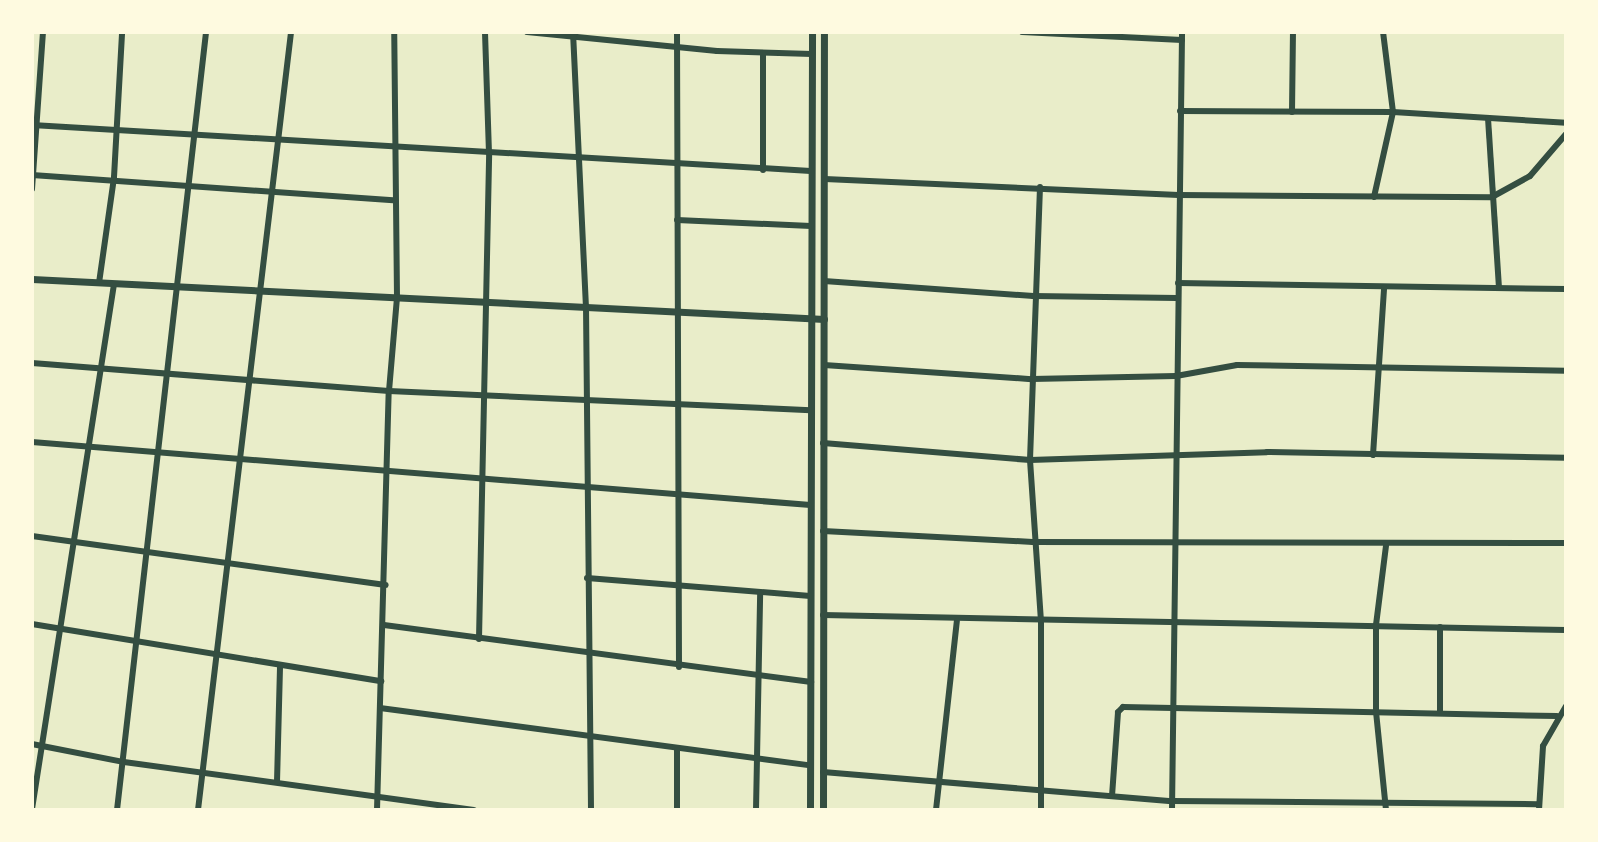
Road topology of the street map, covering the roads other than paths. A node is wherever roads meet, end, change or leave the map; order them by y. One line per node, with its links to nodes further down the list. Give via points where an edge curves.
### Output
1 (43, 32): 25 (street)
2 (122, 32): 26 (street)
3 (206, 32): 28 (street)
4 (291, 32): 29 (street)
5 (394, 32): 30 (street)
6 (485, 32): 31 (street)
7 (527, 32): 15 (street)
8 (677, 32): 17 (street)
9 (812, 32): 19 (street)
10 (824, 32): 38 (street)
11 (1022, 32): 16 (street)
12 (1182, 32): 16 (street)
13 (1293, 32): 21 (street)
14 (1383, 32): 22 (street)
15 (573, 34): 17 (street); 32 (street)
16 (1182, 40): 20 (street)
17 (678, 47): 18 (street); 33 (street)
18 (763, 53): 19 (street); 34 (street)
19 (812, 54): 35 (street)
20 (1180, 111): 21 (street); 43 (street)
21 (1292, 112): 22 (street)
22 (1393, 112): 23 (street); 44 (street)
23 (1488, 118): 24 (street); 45 (street)
24 (1566, 123)
25 (34, 125): 26 (street); 36 (street)
26 (117, 131): 28 (street); 37 (street)
27 (1566, 134): 45 (street, via 1530,176)
28 (194, 137): 29 (street); 39 (street)
29 (279, 137): 30 (street); 41 (street)
30 (393, 147): 31 (street); 46 (street)
31 (489, 153): 32 (street); 62 (street)
32 (581, 157): 33 (street); 63 (street)
33 (678, 164): 34 (street); 47 (street)
34 (763, 170): 35 (street)
35 (811, 171): 48 (street)
36 (33, 175): 37 (street); 42 (street)
37 (114, 177): 39 (street); 51 (street)
38 (825, 179): 40 (street); 50 (street)
39 (189, 185): 41 (street); 54 (street)
40 (1040, 187): 43 (street); 59 (street)
41 (272, 188): 46 (street); 58 (street)
42 (32, 189)
43 (1179, 195): 44 (street); 52 (street)
44 (1374, 197): 45 (street)
45 (1492, 197): 55 (street)
46 (393, 200): 60 (street)
47 (677, 220): 48 (street); 64 (street)
48 (811, 226): 65 (street)
49 (32, 279): 51 (street)
50 (824, 281): 59 (street); 66 (street)
51 (99, 283): 53 (street)
52 (1178, 283): 56 (street); 61 (street)
53 (114, 284): 54 (street); 69 (street)
54 (175, 287): 58 (street); 71 (street)
55 (1499, 287): 56 (street); 57 (street)
56 (1384, 288): 72 (street)
57 (1566, 289)
58 (259, 290): 60 (street); 75 (street)
59 (1033, 296): 61 (street); 74 (street)
60 (397, 297): 62 (street); 76 (street)
61 (1177, 298): 73 (street)
62 (482, 303): 63 (street); 77 (street)
63 (586, 306): 64 (street); 78 (street)
64 (677, 311): 65 (street); 79 (street)
65 (811, 319): 66 (street); 80 (street)
66 (824, 319): 68 (street)
67 (32, 363): 69 (street)
68 (824, 365): 74 (street); 82 (street)
69 (101, 368): 71 (street); 83 (street)
70 (1566, 371): 72 (street)
71 (167, 372): 75 (street); 84 (street)
72 (1380, 372): 73 (street, via 1237,365); 86 (street)
73 (1176, 376): 74 (street); 88 (street)
74 (1032, 379): 89 (street)
75 (247, 380): 76 (street); 85 (street)
76 (389, 391): 77 (street); 90 (street)
77 (482, 395): 78 (street); 91 (street)
78 (584, 399): 79 (street); 92 (street)
79 (677, 404): 80 (street); 93 (street)
80 (811, 410): 94 (street)
81 (32, 442): 83 (street)
82 (823, 443): 89 (street); 95 (street)
83 (87, 444): 84 (street); 98 (street)
84 (158, 449): 85 (street); 102 (street)
85 (240, 455): 90 (street); 103 (street)
86 (1373, 455): 87 (street); 88 (street, via 1219,453)
87 (1566, 458)
88 (1174, 459): 89 (street); 97 (street)
89 (1030, 460): 99 (street)
90 (390, 471): 91 (street); 105 (street)
91 (480, 480): 92 (street); 119 (street)
92 (585, 488): 93 (street); 104 (street)
93 (676, 496): 94 (street); 106 (street)
94 (810, 505): 108 (street)
95 (823, 531): 99 (street); 109 (street)
96 (32, 536): 98 (street)
97 (1175, 541): 99 (street); 101 (street); 114 (street)
98 (75, 542): 102 (street); 117 (street)
99 (1033, 542): 111 (street)
100 (1566, 543): 101 (street)
101 (1386, 546): 115 (street)
102 (146, 553): 103 (street); 120 (street)
103 (228, 563): 105 (street); 122 (street)
104 (587, 578): 106 (street); 121 (street)
105 (386, 585): 113 (street)
106 (678, 585): 107 (street); 124 (street)
107 (760, 593): 108 (street); 125 (street)
108 (810, 596): 127 (street)
109 (823, 615): 110 (street); 142 (street)
110 (957, 621): 111 (street); 143 (street)
111 (1041, 621): 114 (street); 145 (street)
112 (32, 624): 117 (street)
113 (384, 625): 119 (street); 126 (street)
114 (1175, 625): 115 (street); 130 (street)
115 (1376, 625): 116 (street); 131 (street)
116 (1440, 627): 118 (street); 132 (street)
117 (59, 628): 120 (street); 136 (street)
118 (1566, 630)
119 (479, 639): 121 (street)
120 (136, 643): 122 (street); 139 (street)
121 (590, 655): 124 (street); 134 (street)
122 (216, 657): 123 (street); 141 (street)
123 (280, 666): 126 (street); 144 (street)
124 (679, 667): 125 (street)
125 (757, 676): 127 (street); 138 (street)
126 (381, 681): 129 (street)
127 (811, 682): 140 (street)
128 (1566, 706): 133 (street)
129 (380, 708): 134 (street); 146 (street)
130 (1174, 709): 131 (street); 147 (street, via 1120,709); 149 (street)
131 (1376, 712): 132 (street); 148 (street)
132 (1440, 713): 133 (street)
133 (1557, 716): 150 (street, via 1538,767)
134 (592, 739): 137 (street); 156 (street)
135 (32, 744): 136 (street)
136 (42, 745): 139 (street); 151 (street)
137 (677, 750): 138 (street); 157 (street)
138 (755, 759): 140 (street); 158 (street)
139 (124, 762): 141 (street); 152 (street)
140 (810, 765): 159 (street)
141 (201, 771): 144 (street); 153 (street)
142 (823, 772): 143 (street); 160 (street)
143 (940, 780): 145 (street); 161 (street)
144 (277, 782): 146 (street)
145 (1041, 789): 147 (street); 162 (street)
146 (377, 796): 154 (street); 155 (street)
147 (1112, 796): 149 (street)
148 (1386, 799): 149 (street); 150 (street); 164 (street)
149 (1172, 801): 163 (street)
150 (1538, 807)
151 (32, 809)
152 (117, 810)
153 (198, 810)
154 (377, 810)
155 (474, 810)
156 (591, 810)
157 (677, 810)
158 (756, 810)
159 (810, 810)
160 (823, 810)
161 (936, 810)
162 (1041, 810)
163 (1172, 810)
164 (1386, 810)

